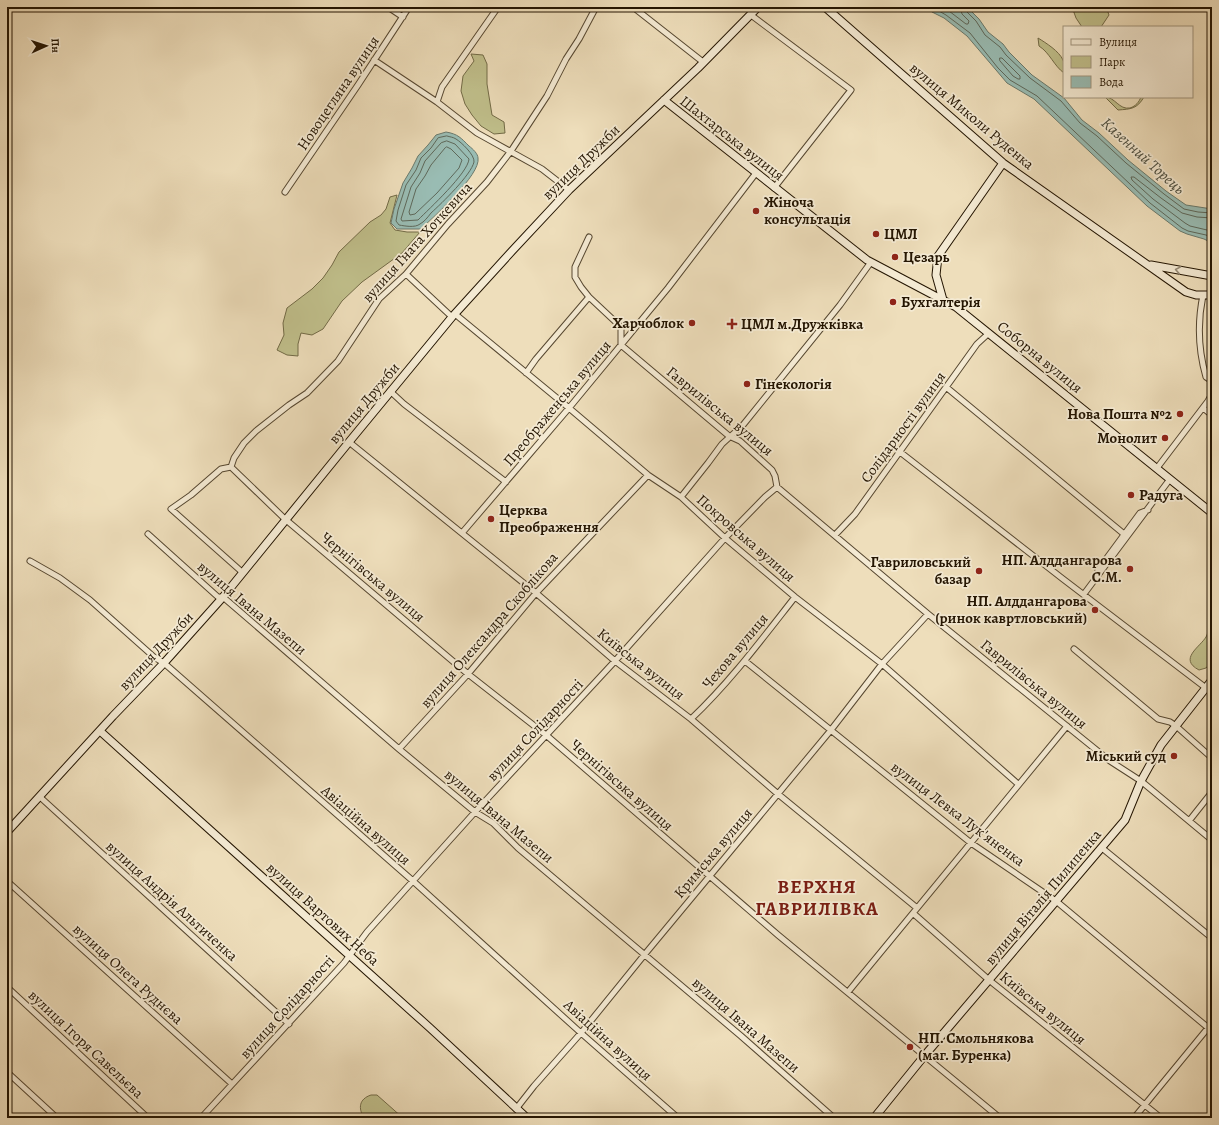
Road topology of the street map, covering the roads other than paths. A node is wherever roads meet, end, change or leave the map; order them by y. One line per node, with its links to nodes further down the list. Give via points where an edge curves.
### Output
1 (388, 7): 9 (street)
2 (409, 7): 9 (street, Новоцегляна вулиця)
3 (498, 7): 13 (street, via 442,87)
4 (596, 7): 14 (street, вулиця Гната Хоткевича, via 547,96)
5 (633, 7): 11 (street)
6 (758, 7): 8 (street, вулиця Дружби)
7 (825, 7): 15 (street, вулиця Миколи Руденка)
8 (752, 14): 11 (street, вулиця Дружби); 17 (street, via 851,90)
9 (403, 17): 10 (street, Новоцегляна вулиця)
10 (374, 60): 13 (street); 19 (street, Новоцегляна вулиця)
11 (703, 62): 12 (street, вулиця Дружби)
12 (664, 100): 16 (street, Шахтарська вулиця); 18 (street, вулиця Дружби)
13 (436, 102): 14 (street, via 477,133)
14 (511, 151): 18 (street, via 542,169); 23 (street, вулиця Гната Хоткевича)
15 (1003, 163): 22 (street, вулиця Миколи Руденка); 28 (street, via 938,256 936,274)
16 (756, 173): 17 (street, Шахтарська вулиця); 31 (street, Преображенська вулиця)
17 (774, 188): 21 (street, Шахтарська вулиця)
18 (569, 190): 29 (street, вулиця Дружби)
19 (285, 192)
20 (589, 237): 27 (street, via 575,267 575,277)
21 (871, 262): 28 (street, Шахтарська вулиця); 40 (street, via 840,305 743,425)
22 (1148, 265): 24 (street, вулиця Миколи Руденка, one-way to 22); 25 (street, вулиця Миколи Руденка, via 1186,292)
23 (406, 274): 29 (street, Покровська вулиця); 43 (street, вулиця Гната Хоткевича, via 379,299 338,361 307,393 256,431 244,443)
24 (1209, 275)
25 (1203, 295): 26 (street, вулиця Миколи Руденка); 33 (street, via 1199,319 1199,346 1206,377)
26 (1212, 295)
27 (589, 297): 31 (street, via 621,327); 32 (street)
28 (944, 300): 30 (street, Соборна вулиця)
29 (454, 315): 32 (street, Покровська вулиця); 35 (street, вулиця Дружби)
30 (989, 333): 34 (street, Солідарності вулиця, via 977,344); 44 (street, Соборна вулиця)
31 (621, 345): 37 (street, Преображенська вулиця); 40 (street, Гаврилівська вулиця)
32 (526, 373): 37 (street, Покровська вулиця)
33 (1212, 381)
34 (946, 387): 42 (street, Солідарності вулиця); 55 (street)
35 (390, 391): 41 (street, вулиця Дружби); 47 (street)
36 (1212, 394): 38 (street)
37 (569, 408): 45 (street, Покровська вулиця); 47 (street, Преображенська вулиця)
38 (1203, 408): 39 (street); 44 (street)
39 (1212, 415)
40 (730, 436): 48 (street, Гаврилівська вулиця, via 740,441 772,470 776,476); 49 (street)
41 (348, 442): 52 (street, вулиця Дружби); 53 (street, Київська вулиця)
42 (900, 452): 56 (street, Солідарності вулиця, via 855,514); 61 (street)
43 (231, 467): 52 (street, Чернігівська вулиця); 59 (street, via 221,469 171,509)
44 (1157, 468): 46 (street, Соборна вулиця)
45 (648, 475): 49 (street, Покровська вулиця); 60 (street, вулиця Олександра Скоблікова)
46 (1170, 479): 50 (street); 51 (street, Соборна вулиця)
47 (506, 482): 53 (street, Преображенська вулиця)
48 (776, 487): 56 (street, Гаврилівська вулиця); 57 (street, вулиця Солідарності)
49 (681, 497): 57 (street, Покровська вулиця)
50 (1148, 510): 55 (street, via 1140,513); 61 (street)
51 (1212, 513)
52 (286, 519): 59 (street, вулиця Дружби); 70 (street, Чернігівська вулиця)
53 (462, 533): 60 (street, Київська вулиця)
54 (148, 534): 62 (street, вулиця Івана Мазепи, via 218,597)
55 (1124, 534): 61 (street)
56 (835, 535): 64 (street, Гаврилівська вулиця)
57 (725, 538): 63 (street, Покровська вулиця); 66 (street, вулиця Солідарності)
58 (30, 561): 68 (street, Авіаційна вулиця, via 60,578 90,600)
59 (242, 572): 62 (street, вулиця Дружби)
60 (536, 593): 66 (street, Київська вулиця); 70 (street, вулиця Олександра Скоблікова)
61 (1083, 594): 72 (street)
62 (222, 597): 68 (street, вулиця Дружби); 79 (street, вулиця Івана Мазепи)
63 (795, 597): 67 (street, Чехова вулиця); 69 (street, Покровська вулиця)
64 (928, 614): 69 (street, Кримська вулиця); 74 (street, Гаврилівська вулиця)
65 (1074, 649): 75 (street, via 1158,719)
66 (615, 661): 73 (street, Київська вулиця); 78 (street, вулиця Солідарності)
67 (745, 661): 73 (street, Чехова вулиця); 76 (street, вулиця Левка Лук'яненка)
68 (164, 663): 77 (street, вулиця Дружби); 94 (street, Авіаційна вулиця)
69 (882, 664): 76 (street, Кримська вулиця); 82 (street, Покровська вулиця)
70 (468, 674): 78 (street, Чернігівська вулиця); 79 (street, вулиця Олександра Скоблікова)
71 (1212, 680): 72 (street, вулиця Віталія Пилипенка)
72 (1206, 688): 75 (street, вулиця Віталія Пилипенка)
73 (691, 719): 84 (street, Київська вулиця)
74 (1067, 726): 81 (street, Гаврилівська вулиця, via 1110,761); 82 (street)
75 (1176, 726): 80 (street); 81 (street, вулиця Віталія Пилипенка, via 1161,745)
76 (831, 730): 84 (street, Кримська вулиця); 90 (street, вулиця Левка Лук'яненка)
77 (100, 731): 85 (street, вулиця Дружби); 100 (street, вулиця Вартових Неба)
78 (546, 736): 86 (street, вулиця Солідарності); 92 (street, Чернігівська вулиця)
79 (400, 749): 86 (street, вулиця Івана Мазепи)
80 (1212, 758)
81 (1141, 781): 87 (street, Гаврилівська вулиця); 91 (street, вулиця Віталія Пилипенка, via 1125,820)
82 (1018, 784): 90 (street)
83 (1212, 792): 87 (street)
84 (778, 794): 92 (street, Кримська вулиця); 96 (street, Київська вулиця)
85 (40, 797): 88 (street, вулиця Дружби); 104 (street, вулиця Андрія Альтиченка)
86 (475, 812): 94 (street, вулиця Солідарності); 99 (street, вулиця Івана Мазепи, via 493,823 518,848)
87 (1189, 821): 89 (street, Гаврилівська вулиця)
88 (7, 832)
89 (1212, 840)
90 (970, 842): 95 (street, вулиця Левка Лук'яненка); 96 (street)
91 (1102, 848): 95 (street, вулиця Віталія Пилипенка); 98 (street)
92 (710, 876): 99 (street, Кримська вулиця); 103 (street, Чернігівська вулиця)
93 (7, 881): 109 (street, вулиця Олега Руднєва)
94 (413, 882): 100 (street, вулиця Солідарності, via 367,932); 106 (street, Авіаційна вулиця)
95 (1056, 901): 101 (street, вулиця Віталія Пилипенка); 105 (street, вулиця Левка Лук'яненка)
96 (917, 908): 97 (street)
97 (914, 914): 101 (street, Київська вулиця); 103 (street)
98 (1212, 938)
99 (645, 954): 106 (street, Кримська вулиця); 117 (street, вулиця Івана Мазепи)
100 (350, 956): 104 (street, вулиця Солідарності); 111 (street, вулиця Вартових Неба)
101 (989, 980): 107 (street, вулиця Віталія Пилипенка); 110 (street, Київська вулиця)
102 (7, 987): 113 (street, вулиця Ігоря Савельєва)
103 (848, 992): 107 (street, Чернігівська вулиця)
104 (289, 1024): 109 (street, вулиця Солідарності)
105 (1211, 1027): 110 (street)
106 (581, 1033): 111 (street, Кримська вулиця); 116 (street, Авіаційна вулиця)
107 (925, 1055): 118 (street, вулиця Віталія Пилипенка); 119 (street, Чернігівська вулиця)
108 (7, 1072): 112 (street)
109 (232, 1084): 114 (street, вулиця Солідарності)
110 (1144, 1104): 120 (street); 121 (street, Київська вулиця)
111 (516, 1109): 115 (street, вулиця Вартових Неба)
112 (57, 1118)
113 (148, 1118)
114 (201, 1118)
115 (526, 1118)
116 (678, 1118)
117 (834, 1118)
118 (874, 1118)
119 (1000, 1118)
120 (1134, 1118)
121 (1161, 1118)

